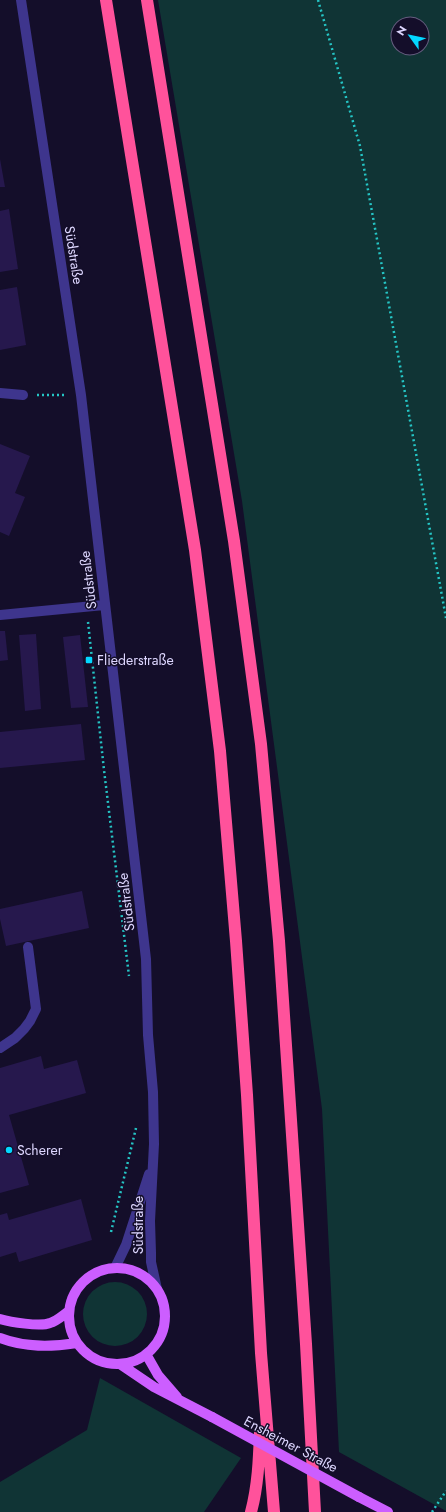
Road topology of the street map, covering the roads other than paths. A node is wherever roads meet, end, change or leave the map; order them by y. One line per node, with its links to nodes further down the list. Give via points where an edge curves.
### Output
1 (21, 0): 6 (street, Südstraße, via 81,395)
2 (106, 0): 17 (highway, via 195,550 220,751 246,1079)
3 (147, 0): 23 (highway, via 234,541 261,744 279,941)
4 (0, 393): 5 (street)
5 (23, 395)
6 (104, 605): 7 (street); 10 (street, Südstraße, via 146,959 153,1092)
7 (0, 615)
8 (28, 948): 9 (street, via 36,1009 24,1029)
9 (0, 1048)
10 (153, 1160): 11 (street, Südstraße, via 126,1245); 12 (street, Südstraße, via 151,1262)
11 (115, 1268): 12 (main road, via 131,1270 146,1277); 13 (main road, via 89,1276 79,1286)
12 (157, 1289): 18 (main road, via 163,1302 165,1316 163,1331 156,1344)
13 (69, 1311): 14 (main road, via 50,1323 26,1324); 16 (main road, via 72,1333)
14 (0, 1319)
15 (0, 1338): 16 (main road, via 43,1346)
16 (77, 1343): 19 (main road, via 89,1355 104,1362)
17 (261, 1353): 21 (highway, via 260,1456); 22 (highway)
18 (146, 1354): 19 (main road, via 134,1361); 20 (main road, Ensheimer Straße, via 158,1375)
19 (120, 1364): 20 (main road, Ensheimer Straße)
20 (181, 1402): 24 (main road, Ensheimer Straße, bridge)
21 (251, 1512)
22 (274, 1512)
23 (315, 1512)
24 (388, 1512)

